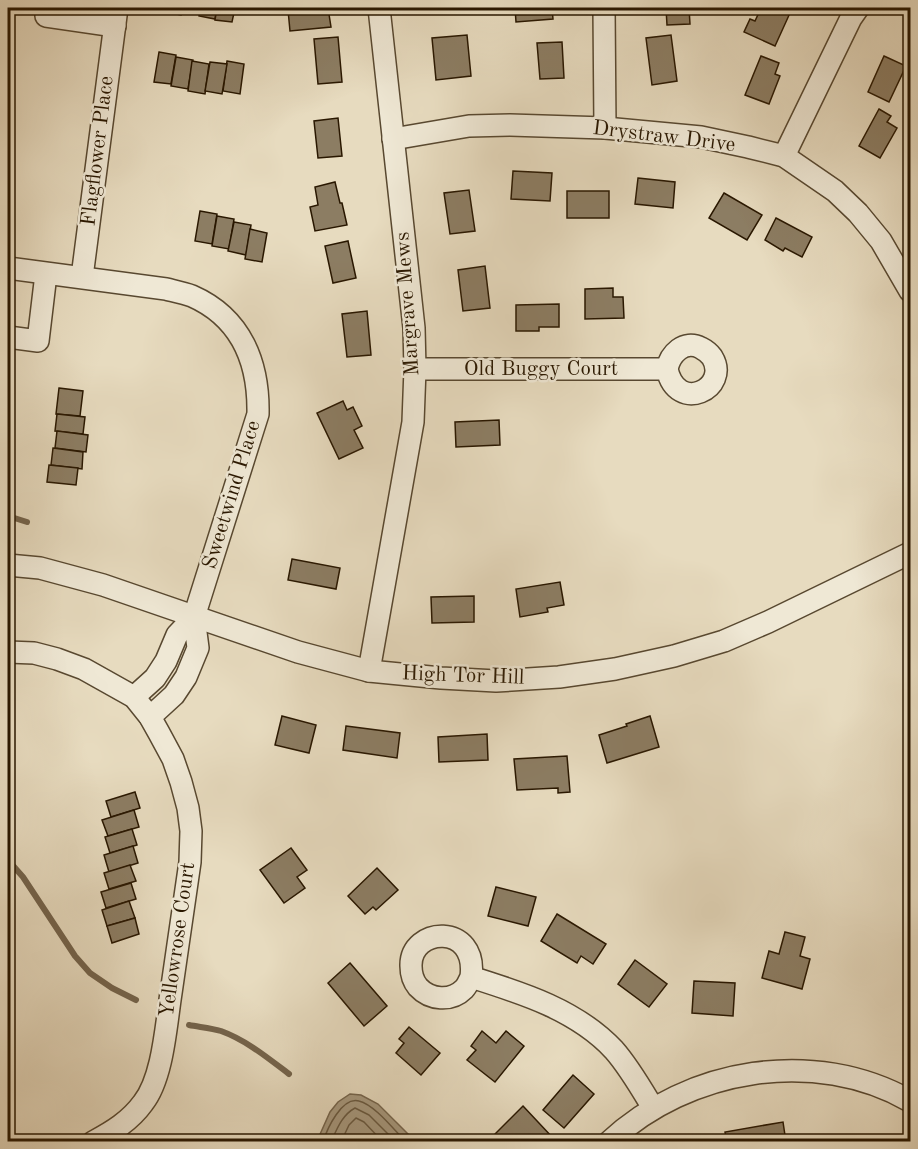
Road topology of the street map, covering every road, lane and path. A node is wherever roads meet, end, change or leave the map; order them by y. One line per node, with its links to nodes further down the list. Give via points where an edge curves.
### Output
1 (47, 8): 5 (street, Flagflower Place, via 46,16)
2 (378, 8): 7 (street, Margrave Mews)
3 (604, 8): 6 (street)
4 (858, 8): 8 (street)
5 (116, 16): 11 (street, Flagflower Place)
6 (605, 128): 7 (street, Drystraw Drive, via 470,126); 8 (street, Drystraw Drive, via 701,137)
7 (393, 139): 14 (street, Margrave Mews)
8 (784, 156): 12 (street, Drystraw Drive, via 835,191 858,213)
9 (8, 268): 10 (street, Sweetwind Place)
10 (46, 274): 11 (street, Sweetwind Place); 13 (street, via 38,341)
11 (82, 277): 18 (street, Sweetwind Place, via 191,296 226,318 250,355 259,394 258,414)
12 (909, 285)
13 (8, 337)
14 (415, 369): 15 (street, Old Buggy Court); 20 (street, Margrave Mews, via 413,422)
15 (667, 369)
16 (910, 553): 20 (street, High Tor Hill, via 724,641 615,669 496,681)
17 (8, 565): 18 (street, High Tor Hill, via 40,568 103,585)
18 (194, 617): 20 (street, High Tor Hill); 21 (street, via 177,635 155,678); 22 (street, via 198,648 186,677 174,695)
19 (8, 652): 21 (street, via 57,659)
20 (369, 671)
21 (134, 697): 22 (street, Yellowrose Court)
22 (150, 717): 26 (street, Yellowrose Court, via 181,782 191,831 190,862 154,1082 144,1102 130,1117)
23 (471, 977): 25 (street, via 515,991 592,1030 629,1069)
24 (910, 1101): 25 (street, via 872,1083 843,1075 784,1071 720,1080)
25 (653, 1108): 27 (street)
26 (93, 1142)
27 (609, 1142)

